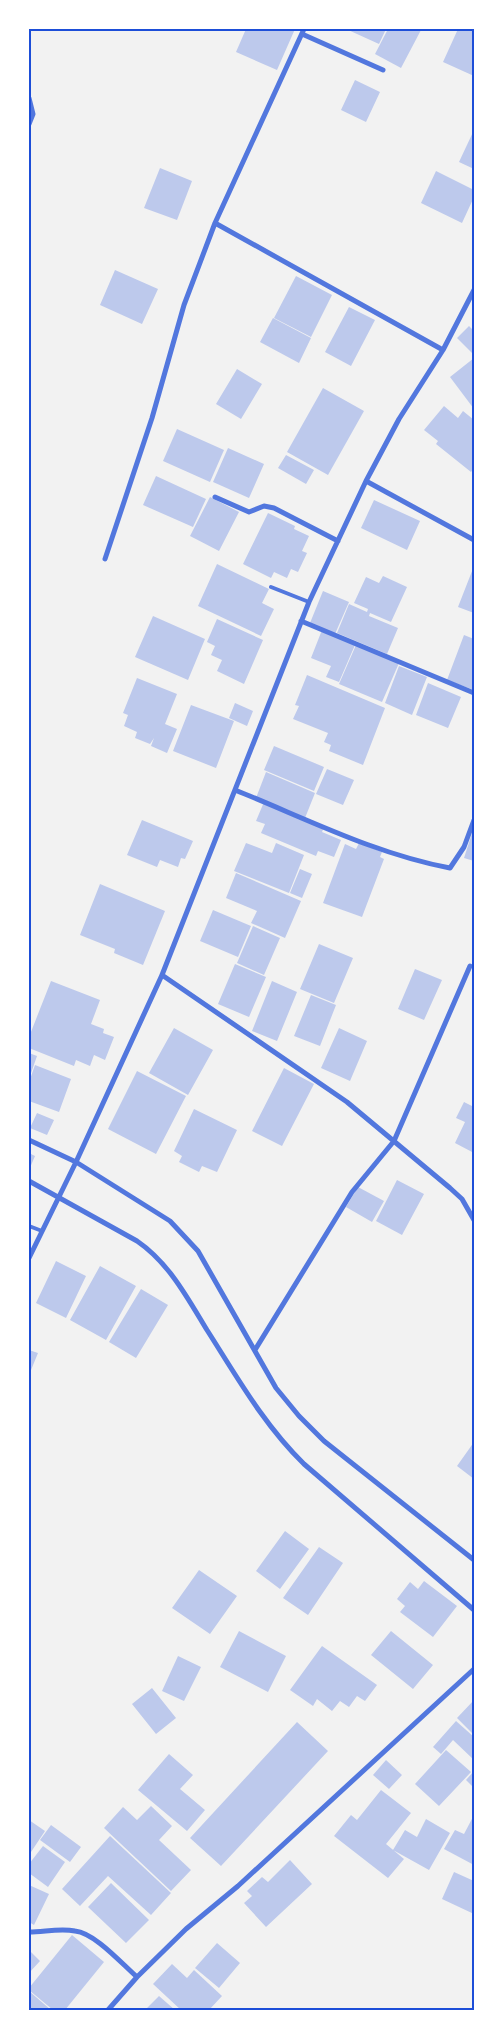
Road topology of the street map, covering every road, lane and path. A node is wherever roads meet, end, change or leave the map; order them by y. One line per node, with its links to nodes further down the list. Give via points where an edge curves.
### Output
1 (303, 31): 2 (street); 5 (street)
2 (383, 70)
3 (29, 98): 4 (street, via 33,114)
4 (29, 124)
5 (214, 223): 7 (street); 12 (street, via 184,305 152,418)
6 (474, 290): 7 (street)
7 (443, 350): 8 (street, via 399,419)
8 (366, 482): 10 (street); 11 (street)
9 (215, 497): 11 (street, via 249,512 264,506 274,508)
10 (474, 540)
11 (338, 541): 14 (street)
12 (105, 560)
13 (271, 587): 14 (lane)
14 (309, 602): 15 (street)
15 (301, 622): 16 (street); 17 (street)
16 (474, 693)
17 (235, 790): 18 (street, via 352,839 421,863 450,868 464,847); 20 (street)
18 (474, 820)
19 (470, 966): 22 (street)
20 (162, 974): 22 (street, via 347,1102); 23 (street)
21 (29, 1140): 23 (street)
22 (394, 1141): 26 (street, via 462,1199); 30 (street, via 352,1192)
23 (76, 1162): 25 (street); 30 (street, via 181,1231 198,1251)
24 (29, 1181): 25 (street)
25 (59, 1197): 28 (street); 32 (street, via 153,1252 172,1274 258,1411 283,1444)
26 (474, 1220)
27 (29, 1226): 28 (lane)
28 (42, 1231): 29 (street)
29 (29, 1258)
30 (255, 1350): 31 (street, via 276,1388 324,1441)
31 (474, 1560)
32 (474, 1610)
33 (474, 1669): 35 (street)
34 (29, 1932): 35 (street, via 75,1930 83,1933)
35 (137, 1977): 36 (street)
36 (108, 2010)

